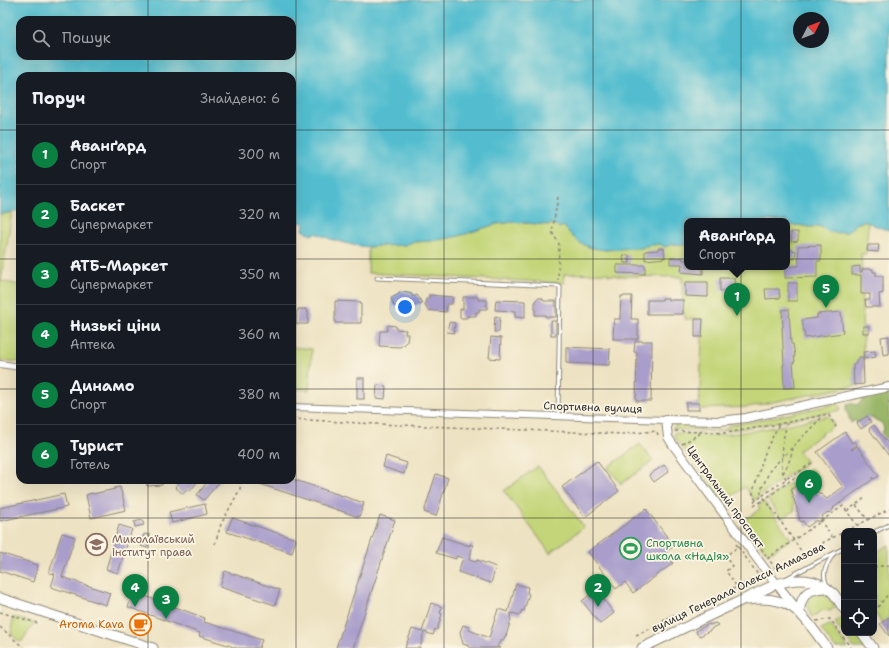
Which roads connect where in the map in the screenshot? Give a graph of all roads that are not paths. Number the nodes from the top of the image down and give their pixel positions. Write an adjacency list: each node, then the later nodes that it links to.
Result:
1 (377, 278): 6 (lane)
2 (0, 364): 3 (street)
3 (16, 366)
4 (889, 387): 7 (street, Спортивна вулиця)
5 (296, 407): 6 (street, Спортивна вулиця)
6 (558, 416): 7 (street, Спортивна вулиця)
7 (666, 420): 12 (street, Центральний проспект)
8 (889, 525): 9 (lane)
9 (877, 531)
10 (841, 550): 11 (lane, вулиця Генерала Олекси Алмазова)
11 (834, 554): 12 (lane, вулиця Генерала Олекси Алмазова); 13 (lane)
12 (776, 584): 13 (main road); 15 (main road, вулиця Генерала Олекси Алмазова); 17 (street, Центральний проспект)
13 (829, 591): 16 (main road); 17 (main road)
14 (0, 598): 19 (main road)
15 (736, 602): 17 (main road); 20 (main road, вулиця Генерала Олекси Алмазова)
16 (841, 605)
17 (799, 612): 21 (main road, Центральний проспект)
18 (864, 636): 22 (main road)
19 (153, 648)
20 (642, 648)
21 (827, 648)
22 (873, 648)

